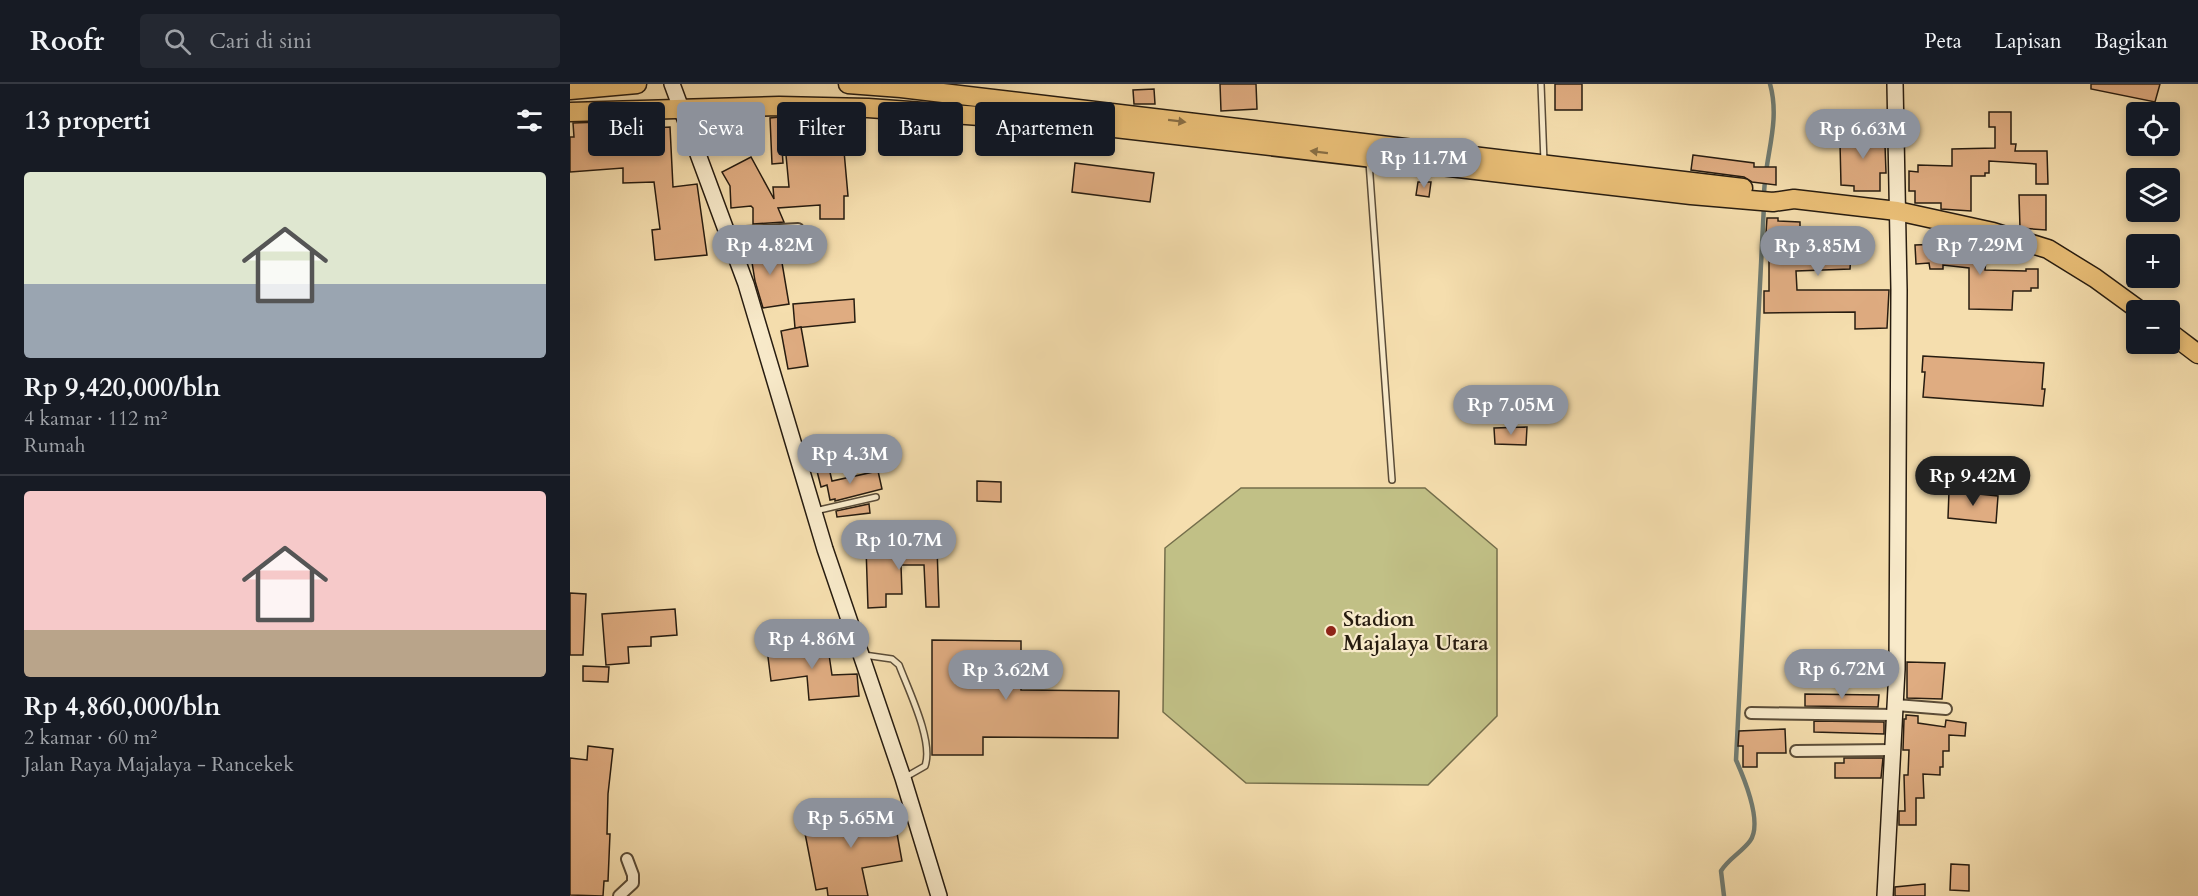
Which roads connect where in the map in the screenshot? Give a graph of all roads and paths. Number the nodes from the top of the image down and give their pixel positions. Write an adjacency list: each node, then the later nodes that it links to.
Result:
1 (637, 84): 6 (main road)
2 (672, 84): 7 (main road)
3 (848, 84): 13 (main road, one-way to 13)
4 (1541, 84): 13 (lane)
5 (1895, 84): 14 (main road)
6 (570, 90)
7 (679, 102)
8 (765, 105): 12 (main road, one-way to 8)
9 (677, 107): 10 (main road)
10 (570, 112)
11 (699, 156): 16 (main road)
12 (1368, 158): 13 (main road); 20 (lane)
13 (1545, 171): 14 (main road)
14 (1897, 210): 17 (main road); 25 (main road)
15 (798, 229): 16 (street)
16 (727, 233): 22 (main road)
17 (2126, 301)
18 (2180, 340): 19 (main road)
19 (2198, 354)
20 (1392, 480)
21 (876, 497): 22 (lane)
22 (813, 511): 23 (main road)
23 (860, 654): 29 (main road); 29 (lane)
24 (1946, 709): 25 (street)
25 (1895, 710): 26 (street); 27 (main road)
26 (1751, 713)
27 (1893, 750): 28 (street); 33 (main road)
28 (1796, 751)
29 (903, 778): 32 (main road)
30 (627, 859): 31 (street)
31 (619, 896)
32 (939, 896)
33 (1885, 896)

